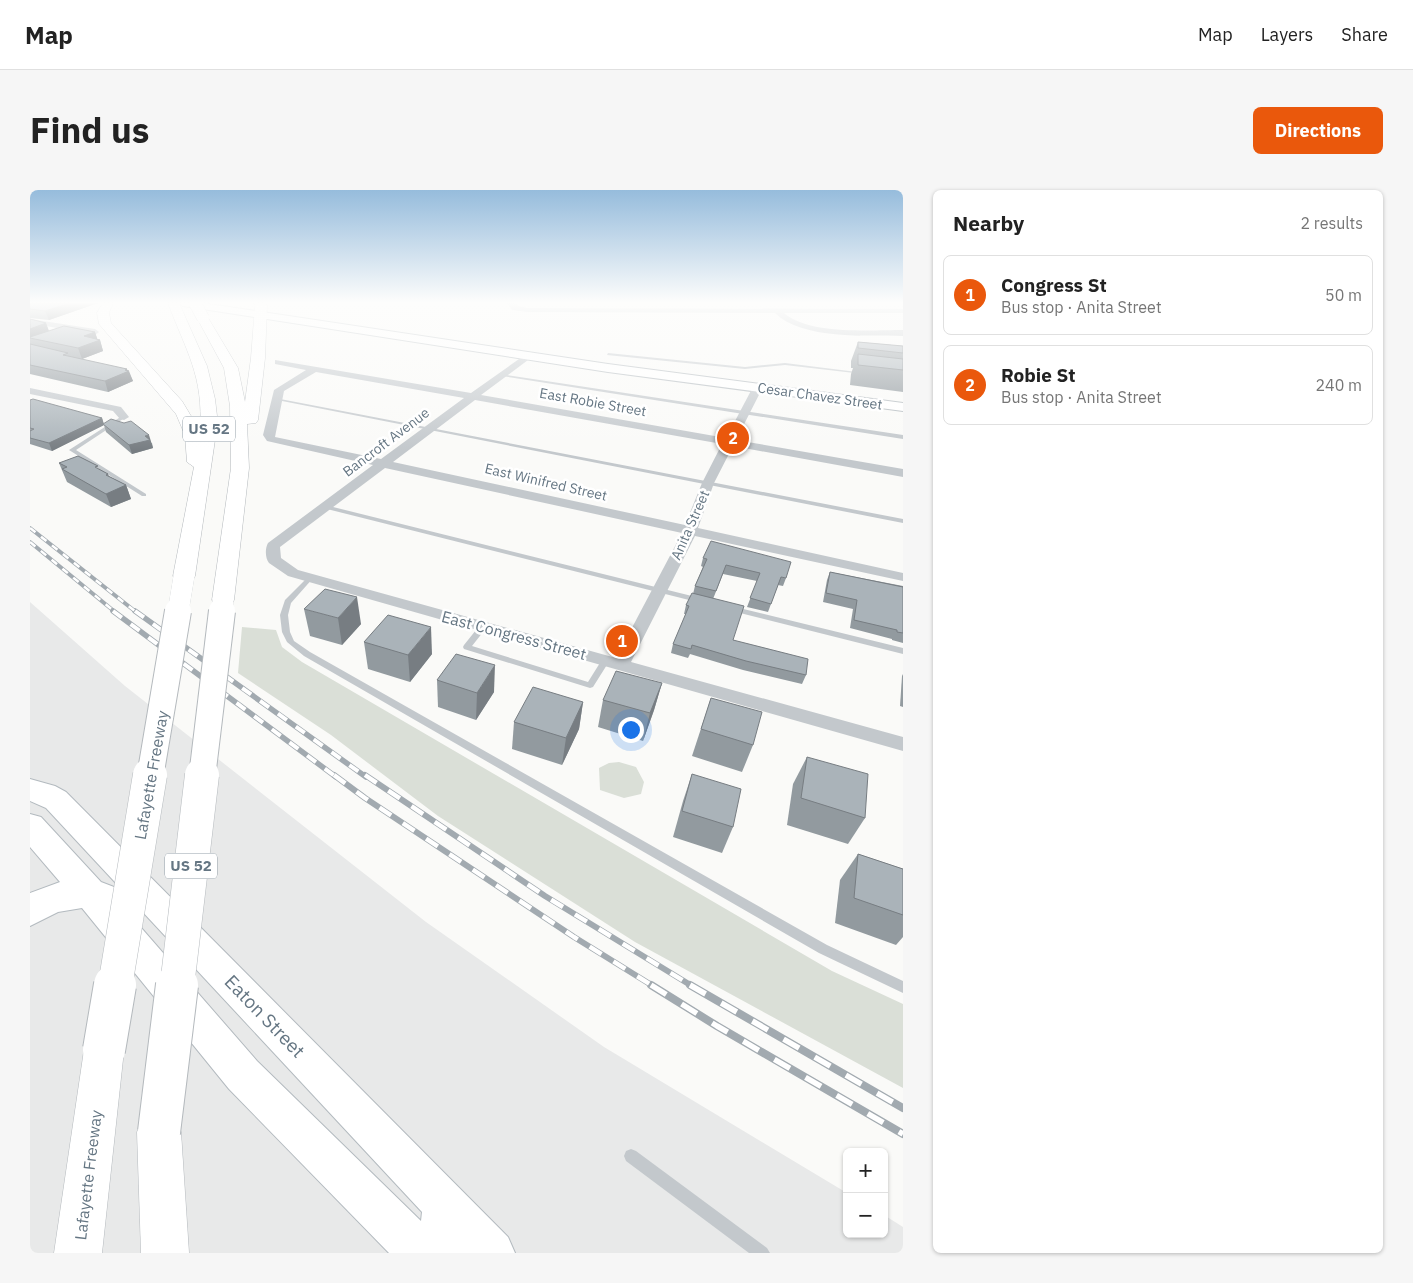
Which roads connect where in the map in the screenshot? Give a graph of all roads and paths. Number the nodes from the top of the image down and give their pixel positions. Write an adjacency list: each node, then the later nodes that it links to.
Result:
1 (131, 353): 30 (highway)
2 (196, 353): 30 (highway, Lafayette Freeway / US 52)
3 (223, 353): 23 (highway, US 52, bridge)
4 (258, 353): 23 (highway)
5 (515, 353): 7 (main road, Cesar Chavez Street)
6 (608, 354): 10 (lane)
7 (529, 355): 11 (street, Bancroft Avenue); 12 (main road, Cesar Chavez Street)
8 (278, 362): 9 (street, East Robie Street)
9 (314, 369): 14 (street, East Robie Street); 15 (street, East Winifred Street)
10 (869, 373)
11 (502, 375): 14 (street, Bancroft Avenue); 17 (lane)
12 (758, 386): 16 (main road, Cesar Chavez Street); 17 (street, Anita Street)
13 (30, 390): 18 (street)
14 (473, 396): 19 (street, Bancroft Avenue); 21 (street, East Robie Street)
15 (278, 399): 19 (lane); 22 (street, East Winifred Street)
16 (903, 406)
17 (746, 412): 20 (lane); 21 (street, Anita Street)
18 (124, 417): 26 (lane)
19 (431, 428): 22 (street, Bancroft Avenue); 25 (lane)
20 (903, 437)
21 (729, 441): 24 (street, East Robie Street); 25 (street, Anita Street)
22 (383, 463): 27 (street, Bancroft Avenue); 29 (street, East Winifred Street)
23 (240, 468): 48 (highway, US 52, bridge)
24 (903, 473)
25 (708, 483): 28 (lane); 29 (street, Anita Street)
26 (144, 495)
27 (325, 507): 31 (street, Bancroft Avenue); 34 (lane)
28 (903, 521)
29 (690, 531): 33 (street, East Winifred Street); 34 (street, Anita Street)
30 (190, 545): 47 (highway, Lafayette Freeway / US 52, bridge)
31 (274, 560): 32 (street, East Congress Street)
32 (311, 577): 37 (street, East Congress Street); 46 (lane)
33 (903, 577)
34 (658, 590): 35 (lane); 39 (street, Anita Street)
35 (713, 604)
36 (722, 606): 38 (lane)
37 (483, 627): 39 (street, East Congress Street); 39 (lane)
38 (903, 651)
39 (613, 662): 40 (street, East Congress Street)
40 (903, 744)
41 (30, 790): 45 (main road, Eaton Street)
42 (30, 826): 43 (main road)
43 (90, 893): 44 (main road); 45 (main road); 55 (main road)
44 (30, 911)
45 (196, 944): 50 (main road, Eaton Street)
46 (903, 987)
47 (93, 1128): 51 (highway); 52 (highway, Lafayette Freeway / US 52)
48 (158, 1132): 53 (highway, US 52); 54 (highway)
49 (631, 1156): 58 (lane)
50 (446, 1205): 56 (main road); 57 (main road, Eaton Street)
51 (64, 1253)
52 (78, 1253)
53 (154, 1253)
54 (165, 1253)
55 (421, 1253)
56 (437, 1253)
57 (492, 1253)
58 (762, 1253)

